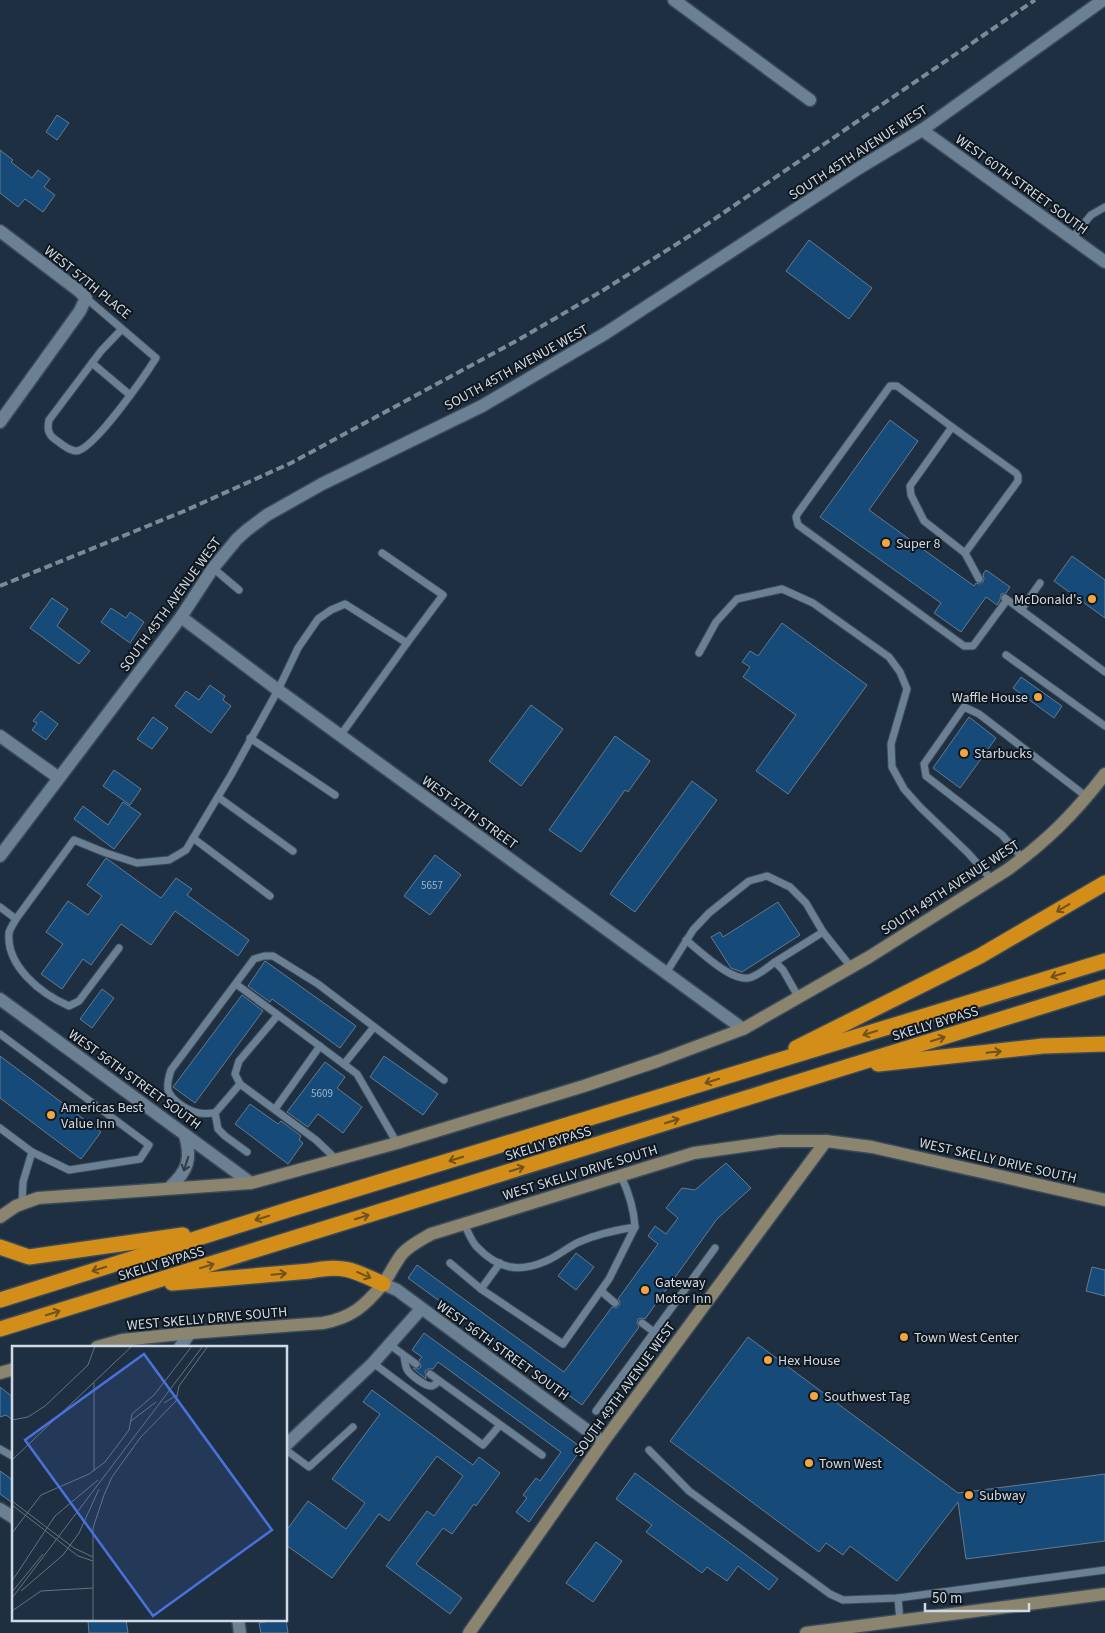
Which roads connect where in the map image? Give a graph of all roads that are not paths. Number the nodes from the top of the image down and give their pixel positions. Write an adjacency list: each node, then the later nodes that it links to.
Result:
1 (674, 0): 3 (street)
2 (1103, 0): 4 (street, SOUTH 45TH AVENUE WEST)
3 (810, 100)
4 (922, 130): 7 (street, WEST 60TH STREET SOUTH); 17 (street, SOUTH 45TH AVENUE WEST)
5 (1105, 207): 7 (lane)
6 (0, 231): 9 (street, WEST 57TH PLACE)
7 (1072, 238): 8 (street, WEST 60TH STREET SOUTH)
8 (1105, 262)
9 (86, 298): 10 (lane, WEST 57TH PLACE); 13 (street)
10 (122, 329): 11 (lane); 12 (lane, WEST 57TH PLACE)
11 (92, 363): 12 (lane); 12 (lane)
12 (130, 395)
13 (0, 422)
14 (952, 427): 16 (lane); 16 (lane); 21 (lane)
15 (382, 553): 23 (lane)
16 (965, 553): 18 (lane)
17 (213, 568): 20 (lane); 22 (street, SOUTH 45TH AVENUE WEST)
18 (979, 579)
19 (1040, 583): 21 (lane)
20 (239, 590)
21 (1021, 610): 26 (lane)
22 (181, 617): 27 (street, WEST 57TH STREET); 33 (street, SOUTH 45TH AVENUE WEST)
23 (407, 643): 27 (lane); 30 (lane)
24 (699, 653): 41 (lane)
25 (1006, 655): 28 (lane)
26 (1105, 672)
27 (278, 690): 30 (street, WEST 57TH STREET); 31 (lane)
28 (1105, 726)
29 (0, 736): 33 (street)
30 (340, 736): 52 (street, WEST 57TH STREET)
31 (250, 738): 34 (lane); 35 (lane)
32 (1105, 774): 36 (street, SOUTH 49TH AVENUE WEST)
33 (59, 778): 39 (street, SOUTH 45TH AVENUE WEST)
34 (335, 795)
35 (218, 796): 37 (lane); 38 (lane)
36 (1087, 797): 40 (street, SOUTH 49TH AVENUE WEST); 40 (lane)
37 (193, 838): 43 (lane); 45 (lane)
38 (293, 851)
39 (0, 856)
40 (1023, 859): 41 (street, SOUTH 49TH AVENUE WEST)
41 (992, 880): 51 (street, SOUTH 49TH AVENUE WEST)
42 (1105, 882): 64 (highway, one-way to 64)
43 (270, 896)
44 (0, 907): 45 (lane)
45 (16, 919): 48 (lane)
46 (823, 932): 47 (lane); 50 (lane); 51 (lane)
47 (686, 940): 50 (lane); 52 (lane)
48 (119, 948)
49 (1105, 961): 64 (highway, SKELLY BYPASS, one-way to 64)
50 (775, 962): 55 (lane)
51 (852, 967): 55 (street)
52 (666, 973): 59 (street, WEST 57TH STREET)
53 (236, 984): 57 (lane); 58 (lane); 69 (lane)
54 (1105, 987): 65 (highway, SKELLY BYPASS, one-way to 54)
55 (799, 998): 59 (street)
56 (0, 999): 71 (street, WEST 56TH STREET SOUTH)
57 (278, 1015): 62 (lane); 67 (lane)
58 (374, 1027): 63 (lane); 66 (lane)
59 (743, 1029): 73 (street)
60 (0, 1034): 74 (lane)
61 (1105, 1044): 65 (highway, one-way to 61)
62 (320, 1046): 63 (lane); 68 (lane)
63 (344, 1064): 73 (lane)
64 (759, 1067): 85 (highway, SKELLY BYPASS, one-way to 85)
65 (842, 1068): 91 (highway, SKELLY BYPASS, one-way to 65)
66 (444, 1080)
67 (240, 1084): 68 (lane); 69 (lane)
68 (275, 1109): 76 (lane)
69 (215, 1113): 75 (lane)
70 (0, 1128): 74 (lane)
71 (186, 1135): 78 (street, WEST 56TH STREET SOUTH); 79 (street, one-way to 79)
72 (826, 1141): 77 (street, WEST SKELLY DRIVE SOUTH); 80 (street, WEST SKELLY DRIVE SOUTH); 116 (street, SOUTH 49TH AVENUE WEST)
73 (397, 1143): 76 (street)
74 (32, 1152): 81 (lane)
75 (247, 1152)
76 (338, 1160): 78 (street)
77 (621, 1176): 83 (street, WEST SKELLY DRIVE SOUTH); 84 (lane)
78 (251, 1183): 79 (street)
79 (169, 1188): 81 (street)
80 (1105, 1200)
81 (22, 1204): 82 (street)
82 (0, 1217)
83 (464, 1224): 89 (lane); 90 (street, WEST SKELLY DRIVE SOUTH)
84 (635, 1227): 89 (lane); 93 (lane)
85 (229, 1229): 86 (highway); 94 (highway, SKELLY BYPASS, one-way to 94)
86 (0, 1247)
87 (715, 1248): 99 (lane)
88 (450, 1263): 92 (lane)
89 (500, 1263): 92 (lane)
90 (383, 1284): 91 (highway, one-way to 90); 96 (street, WEST 56TH STREET SOUTH); 100 (street, WEST SKELLY DRIVE SOUTH)
91 (143, 1285): 98 (highway, SKELLY BYPASS, one-way to 91)
92 (481, 1290): 93 (lane)
93 (601, 1291): 95 (lane)
94 (0, 1300)
95 (615, 1303)
96 (421, 1309): 102 (street); 116 (street, WEST 56TH STREET SOUTH)
97 (642, 1323): 99 (lane)
98 (0, 1329)
99 (654, 1332): 112 (lane)
100 (190, 1333): 101 (street, WEST SKELLY DRIVE SOUTH); 104 (street)
101 (127, 1343): 103 (street, WEST SKELLY DRIVE SOUTH)
102 (390, 1345): 105 (lane); 106 (street)
103 (104, 1346)
104 (181, 1346)
105 (404, 1356): 107 (lane); 109 (lane)
106 (373, 1363): 111 (lane); 115 (street)
107 (416, 1364)
108 (430, 1374): 110 (lane)
109 (418, 1380): 110 (lane); 111 (lane)
110 (439, 1381): 113 (lane)
111 (410, 1391): 113 (lane)
112 (596, 1412)
113 (500, 1425): 120 (lane)
114 (352, 1427): 119 (lane)
115 (288, 1442)
116 (603, 1442): 130 (street, SOUTH 49TH AVENUE WEST)
117 (0, 1449): 121 (lane)
118 (649, 1450): 126 (lane)
119 (288, 1451)
120 (542, 1455)
121 (12, 1456)
122 (0, 1509): 123 (street)
123 (12, 1517)
124 (1105, 1570): 126 (lane)
125 (1105, 1594): 128 (street)
126 (898, 1598): 128 (lane)
127 (238, 1620): 129 (street)
128 (900, 1621): 131 (street)
129 (240, 1633)
130 (468, 1633)
131 (806, 1633)

